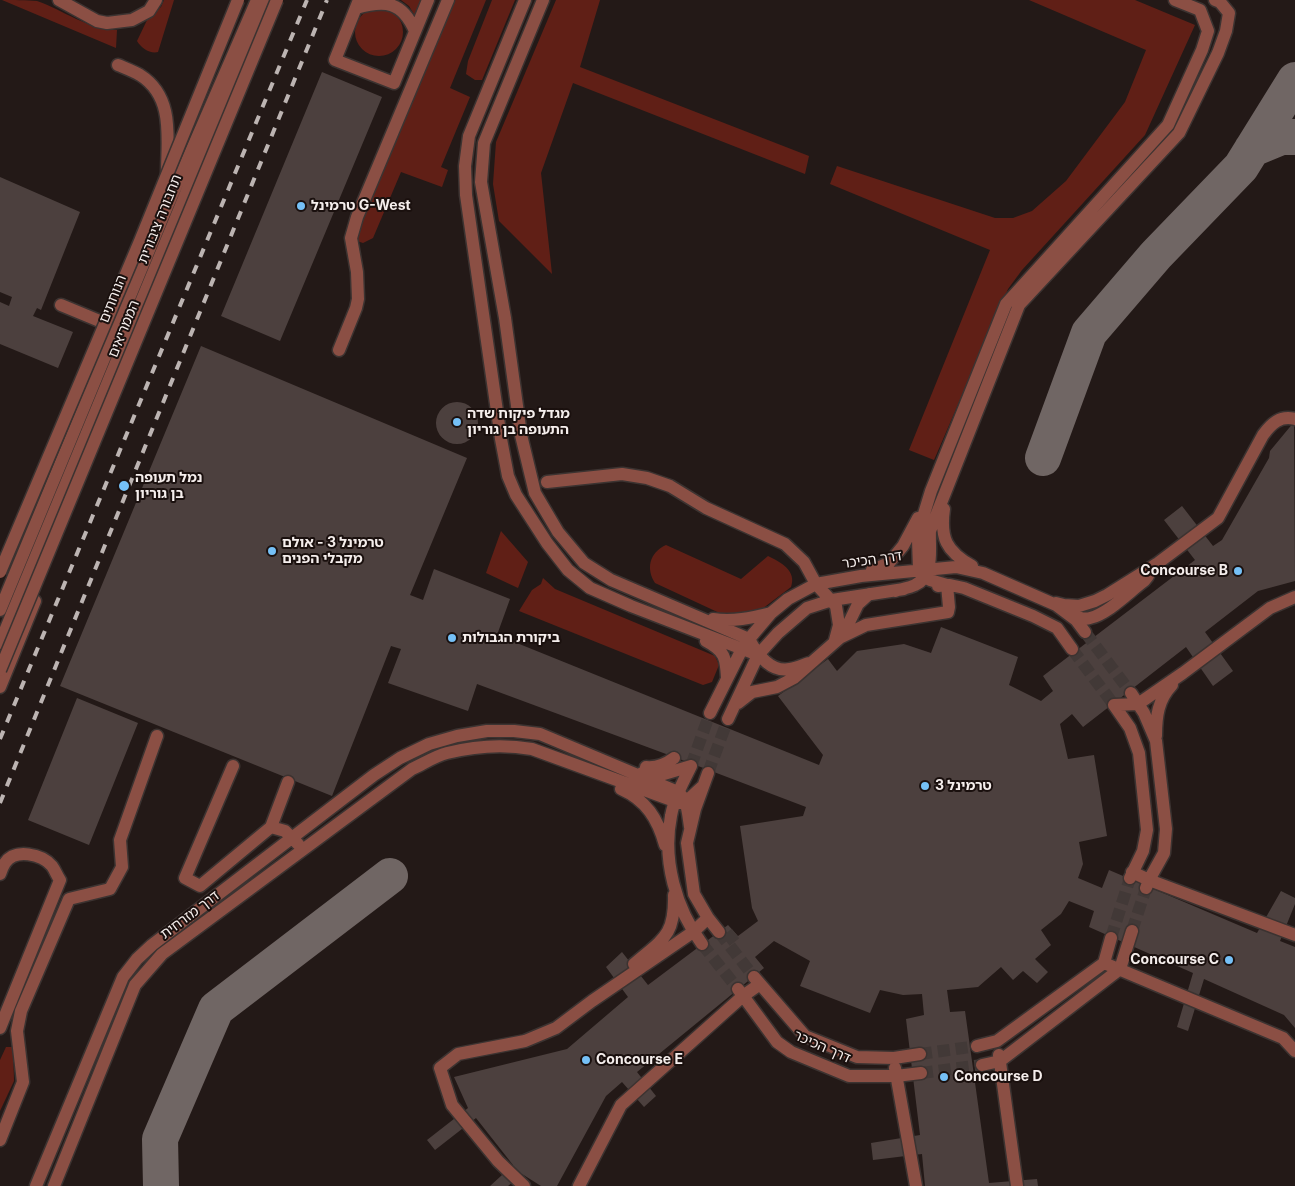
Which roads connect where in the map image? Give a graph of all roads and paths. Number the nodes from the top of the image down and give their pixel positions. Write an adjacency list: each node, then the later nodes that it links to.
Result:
1 (59, 0): 2 (street)
2 (156, 0)
3 (238, 0): 27 (street, הממריאים, bridge)
4 (256, 0): 17 (street, הנוחתים)
5 (266, 0): 45 (street, תחבורה ציבורית)
6 (272, 0): 53 (street)
7 (277, 0): 50 (street, הממריאים, bridge)
8 (428, 0): 15 (street)
9 (448, 0): 20 (street)
10 (525, 0): 37 (street)
11 (543, 0): 40 (street)
12 (1175, 0): 24 (street)
13 (1215, 0): 23 (street)
14 (358, 4): 15 (street); 15 (street)
15 (415, 31)
16 (118, 65): 17 (street)
17 (166, 209): 19 (street, הנוחתים)
18 (61, 305): 19 (street)
19 (117, 328): 39 (street, הנוחתים)
20 (339, 350)
21 (1295, 419): 25 (street)
22 (547, 482): 30 (street)
23 (947, 485): 26 (street); 28 (street)
24 (926, 503): 26 (street); 29 (street)
25 (1158, 562): 35 (street); 42 (street)
26 (924, 571): 28 (street, דרך הכיכר); 29 (street, דרך הכיכר); 31 (street); 32 (street)
27 (0, 572)
28 (983, 572): 35 (street, דרך הכיכר)
29 (861, 576): 30 (street, דרך הכיכר)
30 (816, 584): 36 (street); 38 (street); 41 (street, דרך הכיכר)
31 (946, 585): 32 (street); 44 (street); 47 (street)
32 (895, 591): 33 (street)
33 (869, 594): 36 (street); 44 (street)
34 (1295, 597): 51 (street)
35 (1039, 598): 42 (street, דרך הכיכר)
36 (832, 600): 38 (street); 44 (street)
37 (631, 606): 46 (street); 52 (street)
38 (807, 608): 48 (street)
39 (0, 610)
40 (686, 612): 41 (street); 46 (street)
41 (772, 613): 46 (street, דרך הכיכר)
42 (1066, 613): 43 (street, דרך הכיכר)
43 (1085, 632)
44 (835, 640): 49 (street)
45 (0, 644)
46 (745, 644): 48 (street); 52 (street, דרך הכיכר)
47 (1072, 649)
48 (758, 655): 49 (street); 55 (street)
49 (809, 663): 55 (street)
50 (0, 670)
51 (1183, 673): 54 (street); 59 (street)
52 (727, 678): 56 (street, דרך הכיכר)
53 (0, 687)
54 (1135, 698): 59 (street); 75 (street)
55 (735, 707): 57 (street)
56 (710, 713)
57 (728, 719)
58 (157, 736): 97 (street)
59 (1156, 741): 75 (street)
60 (532, 749): 67 (street); 71 (street, דרך מזרחית); 72 (street)
61 (674, 758): 62 (street)
62 (606, 761): 67 (street); 67 (street); 70 (street)
63 (233, 766): 68 (street)
64 (708, 773): 66 (street)
65 (288, 782): 68 (street)
66 (702, 787): 67 (street); 69 (street)
67 (679, 799): 69 (street); 72 (street)
68 (271, 827): 70 (street)
69 (690, 827): 76 (street)
70 (292, 838): 71 (street); 99 (street)
71 (303, 850): 100 (street, דרך מזרחית)
72 (668, 856): 74 (street)
73 (0, 874): 87 (street)
74 (674, 880): 77 (street); 86 (street)
75 (1148, 884): 80 (street)
76 (708, 918): 77 (street); 78 (street)
77 (693, 932): 82 (street); 86 (street)
78 (719, 932)
79 (1132, 932): 84 (street)
80 (1295, 935)
81 (1112, 938): 83 (street)
82 (702, 944)
83 (1104, 963): 84 (street); 88 (street)
84 (1120, 969): 90 (street); 93 (street)
85 (740, 993): 92 (street, דרך הכיכר); 96 (street, דרך הכיכר); 102 (street)
86 (592, 1001): 101 (street)
87 (0, 1028)
88 (997, 1041): 89 (street); 93 (street)
89 (977, 1046)
90 (1295, 1051)
91 (920, 1054): 92 (street, דרך הכיכר)
92 (894, 1058): 96 (street)
93 (1000, 1061): 94 (street); 104 (street)
94 (982, 1065)
95 (921, 1072): 96 (street, דרך הכיכר)
96 (896, 1076): 103 (street)
97 (2, 1127): 98 (street)
98 (0, 1140)
99 (36, 1186)
100 (54, 1186)
101 (524, 1186)
102 (579, 1186)
103 (916, 1186)
104 (1017, 1186)

